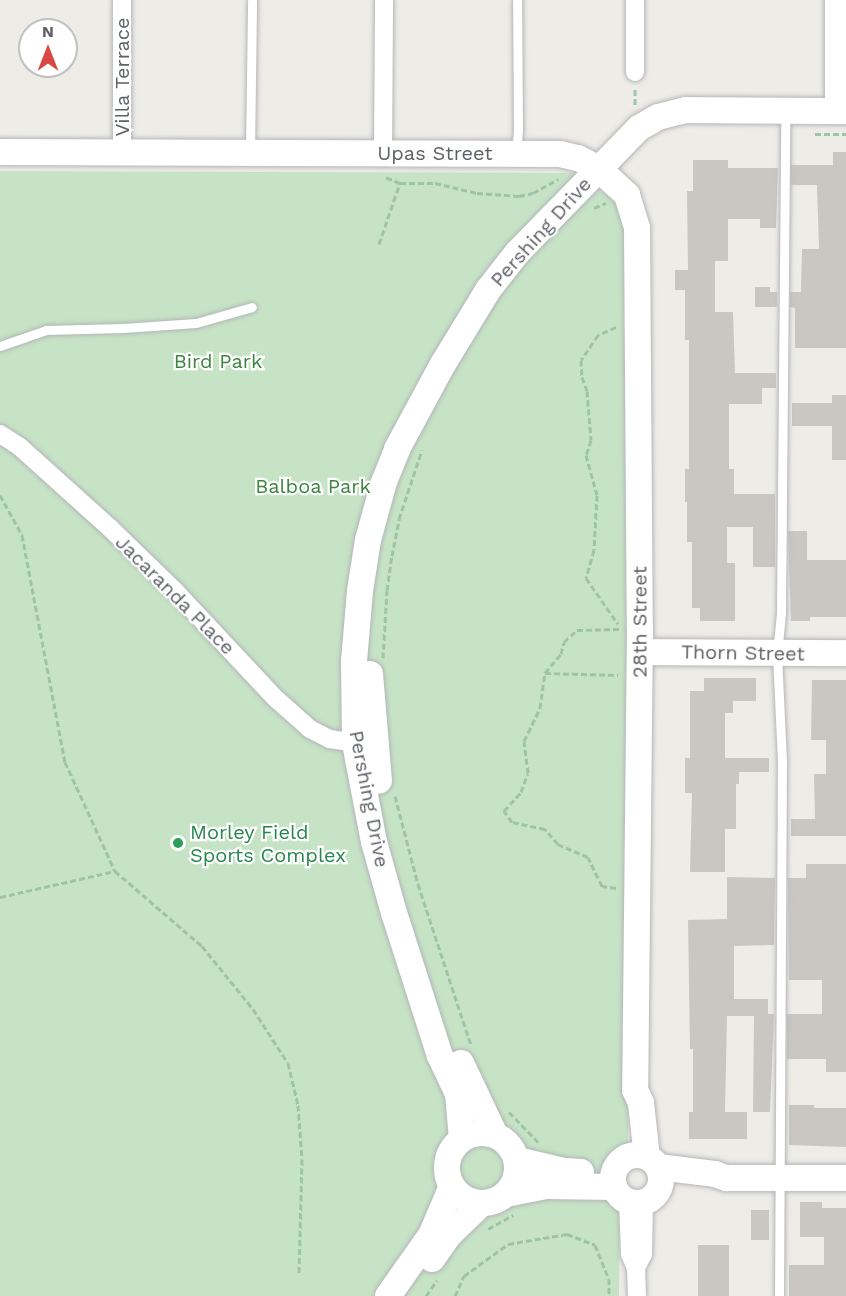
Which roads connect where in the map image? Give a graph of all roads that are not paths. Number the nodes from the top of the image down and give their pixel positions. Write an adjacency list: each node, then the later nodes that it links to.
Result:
1 (122, 0): 13 (street, Villa Terrace)
2 (252, 0): 10 (lane)
3 (384, 0): 14 (street)
4 (517, 0): 12 (lane)
5 (635, 0): 7 (street)
6 (838, 0): 8 (main road)
7 (635, 72)
8 (843, 119): 9 (main road)
9 (785, 122): 15 (main road); 21 (lane)
10 (250, 151): 13 (main road, Upas Street); 14 (main road, Upas Street)
11 (0, 152): 13 (main road, Upas Street)
12 (516, 153): 14 (main road, Upas Street); 15 (main road, Upas Street)
13 (122, 154)
14 (381, 164)
15 (598, 168): 18 (main road, Pershing Drive); 22 (main road, 28th Street)
16 (252, 307): 17 (lane)
17 (0, 346)
18 (414, 421): 23 (main road, Pershing Drive); 24 (main road, Pershing Drive)
19 (0, 434): 23 (street, Jacaranda Place)
20 (846, 653): 21 (main road, Thorn Street)
21 (777, 654): 22 (main road, Thorn Street); 28 (lane)
22 (640, 664): 30 (main road, 28th Street)
23 (355, 743): 24 (main road); 26 (main road, Pershing Drive)
24 (418, 934): 25 (main road, Pershing Drive)
25 (495, 1135): 26 (main road); 27 (main road)
26 (462, 1139): 31 (main road)
27 (517, 1160): 30 (main road); 33 (main road)
28 (777, 1178): 29 (main road); 30 (main road); 37 (lane)
29 (846, 1178)
30 (636, 1179): 33 (main road); 36 (street, 28th Street)
31 (452, 1186): 32 (main road); 34 (main road)
32 (482, 1203): 33 (main road); 35 (main road)
33 (510, 1204)
34 (388, 1296)
35 (407, 1296)
36 (637, 1296)
37 (779, 1296)

